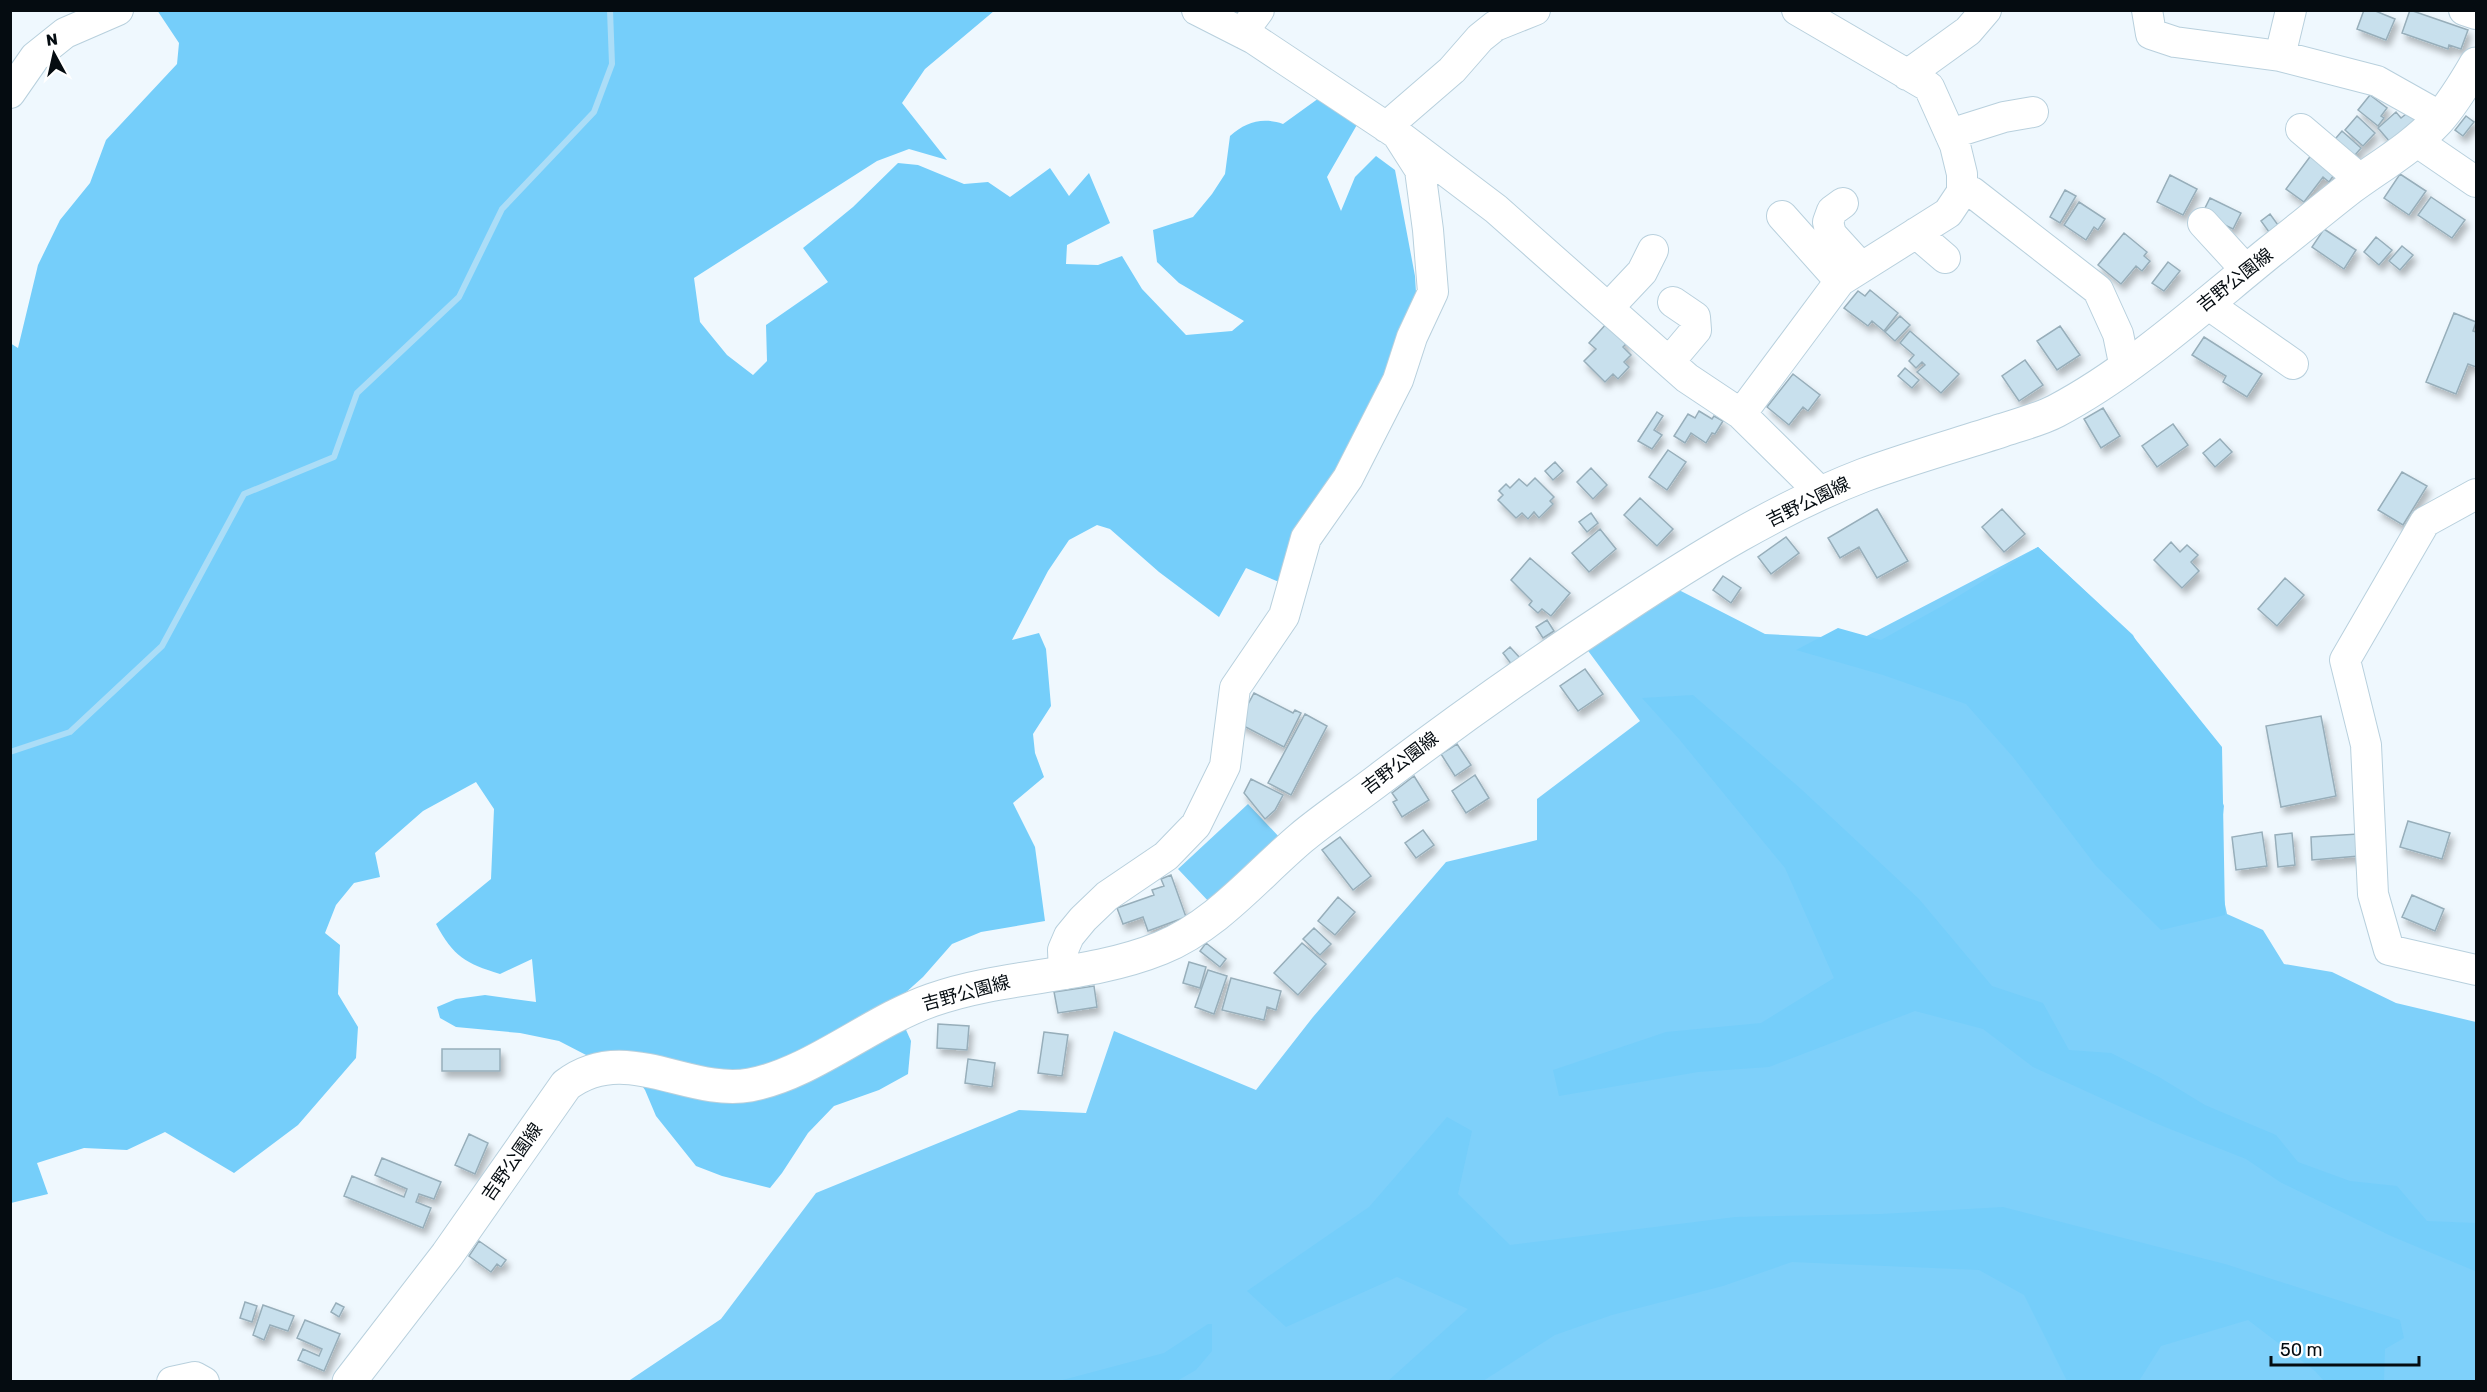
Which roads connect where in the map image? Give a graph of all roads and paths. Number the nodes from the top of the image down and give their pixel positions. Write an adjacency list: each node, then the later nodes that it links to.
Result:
1 (1197, 10): 10 (street)
2 (1535, 10): 18 (street)
3 (1797, 10): 13 (street)
4 (1986, 10): 13 (street)
5 (2147, 10): 11 (street)
6 (2291, 10): 11 (street)
7 (2464, 10): 9 (street)
8 (99, 14): 14 (street)
9 (2476, 15)
10 (1250, 22): 18 (street)
11 (2280, 56): 16 (street)
12 (2476, 64): 16 (main road, 吉野公園線)
13 (1907, 75): 19 (street)
14 (10, 93)
15 (2033, 112): 19 (street)
16 (2441, 117): 20 (main road, 吉野公園線)
17 (2301, 129): 21 (street)
18 (1391, 131): 34 (street); 42 (street)
19 (1950, 134): 23 (street)
20 (2416, 141): 21 (main road, 吉野公園線); 22 (street)
21 (2361, 180): 30 (main road, 吉野公園線)
22 (2476, 182)
23 (1962, 189): 27 (street); 37 (street)
24 (1843, 203): 31 (street)
25 (1782, 216): 31 (street)
26 (2203, 223): 30 (street)
27 (1917, 232): 29 (street); 31 (street)
28 (1653, 250): 34 (street)
29 (1945, 258)
30 (2247, 271): 33 (main road, 吉野公園線)
31 (1850, 274): 38 (street)
32 (1673, 302): 35 (street)
33 (2206, 303): 36 (street); 37 (main road, 吉野公園線)
34 (1609, 307): 35 (street)
35 (1669, 362): 38 (street)
36 (2293, 364)
37 (2125, 368): 39 (main road, 吉野公園線)
38 (1740, 414): 39 (street)
39 (1821, 493): 42 (main road, 吉野公園線)
40 (2476, 494): 41 (street)
41 (2476, 970)
42 (1064, 974): 45 (main road, 吉野公園線)
43 (172, 1382): 44 (street)
44 (204, 1382)
45 (349, 1382)

